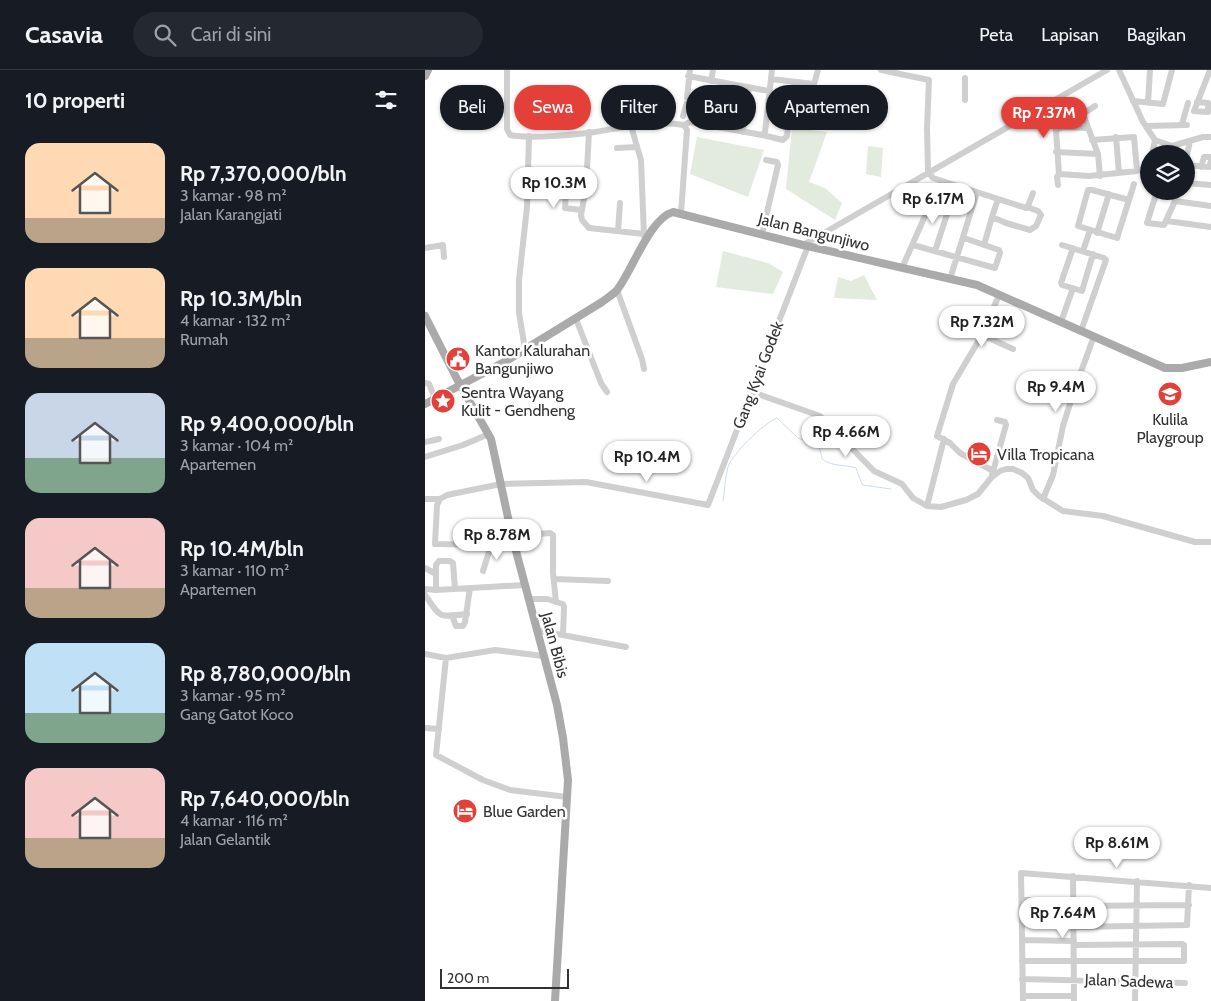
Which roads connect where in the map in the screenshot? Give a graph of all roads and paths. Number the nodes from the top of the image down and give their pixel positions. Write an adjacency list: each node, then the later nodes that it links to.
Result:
1 (428, 70): 13 (main road)
2 (507, 70): 45 (street)
3 (713, 70): 16 (street)
4 (772, 70): 15 (street)
5 (818, 70): 18 (street)
6 (881, 70): 64 (street)
7 (1107, 70): 22 (street)
8 (1119, 70): 24 (street)
9 (1150, 70): 27 (street)
10 (1172, 70): 27 (street)
11 (1210, 70): 25 (street)
12 (689, 73): 16 (street)
13 (425, 76)
14 (965, 78): 23 (street)
15 (771, 79): 17 (street); 20 (street)
16 (711, 81): 19 (street)
17 (794, 82): 18 (street); 21 (street)
18 (814, 84)
19 (733, 85)
20 (770, 85)
21 (793, 85)
22 (1060, 97): 32 (street); 64 (street)
23 (965, 100)
24 (1133, 101): 27 (street); 36 (street)
25 (1197, 102)
26 (1188, 103): 36 (street)
27 (1148, 104)
28 (686, 106): 31 (street)
29 (1095, 106): 30 (street)
30 (1083, 114): 32 (street); 38 (street)
31 (683, 116)
32 (1073, 120): 37 (street)
33 (766, 122): 44 (street)
34 (676, 125): 35 (street)
35 (684, 126): 43 (street); 86 (street)
36 (1146, 126): 49 (street)
37 (1063, 127): 38 (street); 57 (street)
38 (1088, 128): 48 (street)
39 (603, 130): 42 (street)
40 (632, 130): 55 (street)
41 (787, 130): 44 (street)
42 (589, 132): 45 (street); 84 (street)
43 (743, 132): 44 (street)
44 (762, 135)
45 (529, 136): 121 (street)
46 (1211, 137): 50 (street)
47 (1116, 138): 48 (street); 65 (street); 65 (street)
48 (1092, 140): 58 (street)
49 (1155, 140): 51 (street); 52 (street)
50 (1190, 141): 53 (street); 54 (street)
51 (1154, 145)
52 (1169, 145)
53 (1176, 145)
54 (1189, 145)
55 (637, 147): 56 (street); 94 (street)
56 (617, 148)
57 (1056, 152): 58 (street); 66 (street)
58 (1098, 154): 67 (street)
59 (1211, 157): 63 (street)
60 (766, 160): 93 (street)
61 (1211, 161): 63 (street)
62 (1195, 166): 63 (street)
63 (1201, 167)
64 (928, 172): 73 (street); 96 (street)
65 (1119, 173): 67 (street)
66 (1059, 174): 67 (street); 69 (street)
67 (1100, 176)
68 (567, 178): 84 (street)
69 (1058, 184)
70 (1133, 184): 77 (street)
71 (1195, 184): 72 (street)
72 (1211, 185)
73 (977, 192): 76 (street); 85 (street)
74 (1033, 193): 83 (street)
75 (1109, 194): 77 (street); 90 (street); 92 (street)
76 (998, 199): 83 (street); 87 (street)
77 (1129, 200): 92 (street)
78 (1154, 200): 88 (street)
79 (1175, 201): 82 (street); 88 (street)
80 (620, 202): 91 (street)
81 (950, 205): 85 (street); 97 (street); 103 (street)
82 (1211, 206)
83 (1027, 208): 87 (street)
84 (581, 210): 91 (street)
85 (971, 211): 95 (street)
86 (681, 213): 93 (main road, Jalan Bangunjiwo); 94 (main road)
87 (991, 217): 98 (street)
88 (1167, 220): 89 (street)
89 (1211, 227)
90 (1090, 230): 92 (street); 102 (street)
91 (618, 231): 94 (street)
92 (1097, 233)
93 (762, 234): 96 (main road, Jalan Bangunjiwo)
94 (644, 238): 110 (main road)
95 (963, 238): 98 (street); 106 (street)
96 (805, 245): 107 (main road, Jalan Bangunjiwo); 128 (street, Gang Kyai Godek)
97 (913, 245): 103 (street); 107 (street)
98 (984, 245): 106 (street)
99 (1061, 245): 101 (street)
100 (425, 248): 105 (street)
101 (1073, 248): 102 (street); 109 (street)
102 (1083, 251): 104 (street)
103 (935, 252): 106 (street)
104 (1093, 254): 111 (street); 113 (street)
105 (444, 257)
106 (957, 258): 108 (street)
107 (902, 268): 108 (main road, Jalan Bangunjiwo)
108 (950, 279): 112 (main road, Jalan Bangunjiwo)
109 (1073, 288): 111 (street); 116 (street)
110 (617, 290): 115 (main road); 124 (street)
111 (1082, 291): 113 (street)
112 (999, 295): 116 (main road, Jalan Bangunjiwo); 119 (street)
113 (1094, 296): 118 (street)
114 (425, 316): 117 (main road, Jalan Bibis)
115 (577, 318): 121 (main road); 127 (street)
116 (1061, 322): 118 (main road, Jalan Bangunjiwo)
117 (429, 330): 126 (main road, Jalan Bibis)
118 (1081, 331): 120 (main road, Jalan Bangunjiwo)
119 (981, 335): 122 (street); 134 (street)
120 (1094, 336): 123 (main road, Jalan Bangunjiwo); 142 (street)
121 (525, 349): 126 (main road)
122 (1013, 349)
123 (1211, 362)
124 (644, 369)
125 (425, 383): 129 (street)
126 (460, 385): 129 (main road); 132 (main road, Jalan Bibis)
127 (607, 392)
128 (752, 392): 139 (street, Gang Kyai Godek); 143 (street)
129 (435, 398): 130 (main road)
130 (425, 404)
131 (997, 420): 137 (street)
132 (489, 434): 136 (street); 139 (main road, Jalan Bibis)
133 (439, 438): 135 (street)
134 (944, 439): 137 (street); 143 (street)
135 (425, 442)
136 (425, 457)
137 (993, 471): 138 (street)
138 (991, 478): 142 (street); 143 (street)
139 (501, 484): 141 (street); 144 (main road, Jalan Bibis)
140 (425, 499): 141 (street)
141 (440, 499): 146 (street)
142 (1043, 499): 145 (street)
143 (927, 506)
144 (513, 540): 146 (street); 150 (street); 152 (main road, Jalan Bibis)
145 (1211, 542)
146 (491, 545): 148 (street)
147 (425, 568): 149 (street)
148 (483, 571)
149 (436, 574): 155 (street); 156 (street)
150 (554, 579): 151 (street); 159 (street)
151 (608, 581)
152 (525, 585): 153 (street); 158 (main road, Jalan Bibis)
153 (470, 588): 155 (street); 160 (street)
154 (425, 589): 156 (street)
155 (455, 589): 156 (street)
156 (437, 590)
157 (425, 595): 161 (street)
158 (529, 599): 159 (street); 162 (main road, Jalan Bibis)
159 (559, 603): 163 (street)
160 (467, 614): 161 (street); 161 (street)
161 (452, 616)
162 (536, 630): 163 (street); 166 (main road, Jalan Bibis)
163 (563, 635): 164 (street)
164 (627, 647)
165 (425, 654): 167 (street)
166 (543, 656): 167 (street); 170 (main road, Jalan Bibis)
167 (446, 658): 169 (street)
168 (425, 728): 169 (street)
169 (439, 729): 170 (street)
170 (567, 797): 194 (main road, Jalan Bibis)
171 (1073, 876): 172 (street); 175 (street); 176 (street)
172 (1137, 881): 173 (street); 177 (street)
173 (1189, 885): 174 (street); 178 (street)
174 (1211, 888)
175 (1022, 900): 176 (street); 179 (street)
176 (1073, 903): 177 (street); 180 (street)
177 (1137, 905): 178 (street); 181 (street)
178 (1189, 905): 181 (street)
179 (1023, 920): 180 (street); 182 (street)
180 (1074, 923): 181 (street); 183 (street)
181 (1137, 925): 184 (street)
182 (1023, 940): 183 (street); 185 (street)
183 (1074, 943): 184 (street); 186 (street)
184 (1136, 943): 187 (street); 187 (street)
185 (1022, 961): 186 (street); 188 (street)
186 (1074, 961): 187 (street); 189 (street)
187 (1136, 962): 190 (street)
188 (1022, 979): 189 (street, Jalan Sadewa); 192 (street)
189 (1074, 979): 190 (street, Jalan Sadewa); 193 (street)
190 (1136, 981): 191 (street, Jalan Sadewa); 195 (street)
191 (1185, 983)
192 (1023, 998): 193 (street)
193 (1074, 998)
194 (555, 1001)
195 (1135, 1001)

